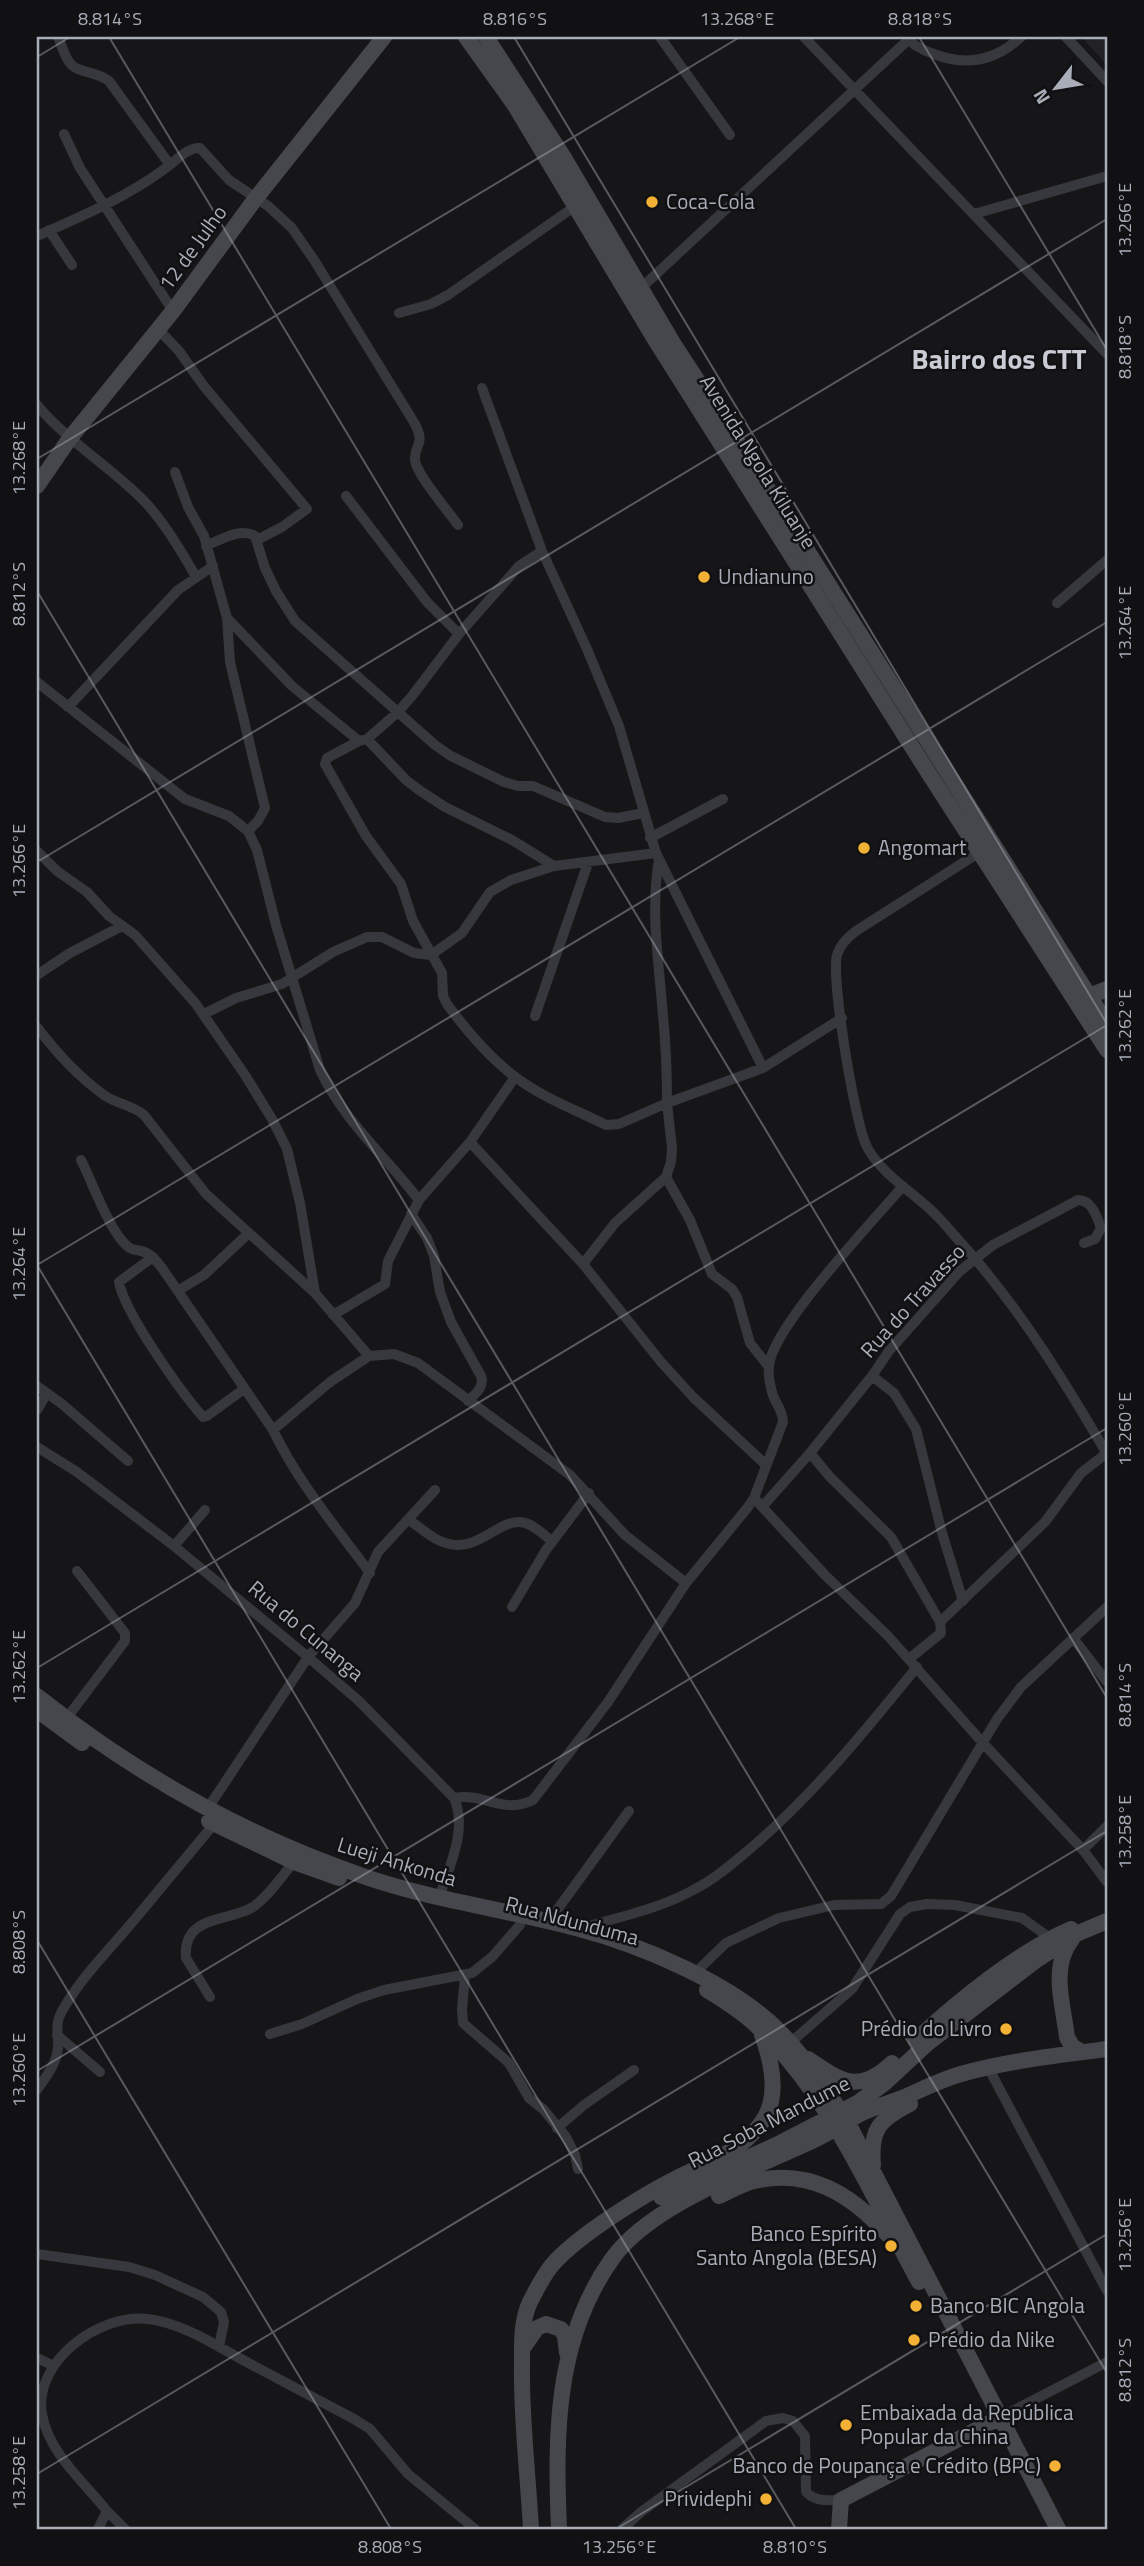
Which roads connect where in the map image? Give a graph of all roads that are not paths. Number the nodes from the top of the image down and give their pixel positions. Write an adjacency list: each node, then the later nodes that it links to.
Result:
1 (58, 37): 14 (street)
2 (384, 37): 16 (main road, 12 de Julho)
3 (466, 37): 18 (main road, Avenida Ngola Kiluanje)
4 (486, 37): 23 (main road, Avenida Ngola Kiluanje)
5 (660, 37): 13 (street)
6 (804, 37): 11 (street)
7 (1021, 37): 9 (street)
8 (1066, 37): 10 (street)
9 (907, 39): 11 (street)
10 (1107, 81)
11 (854, 90): 19 (street); 23 (street)
12 (64, 134): 17 (street)
13 (730, 135)
14 (170, 166): 16 (street); 17 (street)
15 (1107, 176): 19 (street)
16 (256, 198): 24 (main road, 12 de Julho); 34 (street)
17 (105, 205): 20 (street); 24 (street)
18 (575, 206): 25 (street); 53 (main road, Avenida Ngola Kiluanje)
19 (974, 214): 27 (street)
20 (49, 230): 21 (street); 22 (street)
21 (37, 236)
22 (72, 265)
23 (640, 289): 62 (main road, Avenida Ngola Kiluanje)
24 (173, 311): 26 (main road, 12 de Julho)
25 (399, 313)
26 (158, 329): 30 (main road, 12 de Julho); 35 (street)
27 (1107, 354)
28 (482, 388): 37 (street)
29 (37, 405): 30 (street)
30 (70, 438): 32 (main road, 12 de Julho); 40 (street)
31 (175, 472): 36 (street)
32 (37, 486)
33 (346, 496): 43 (street)
34 (458, 525)
35 (257, 540): 36 (street); 46 (street)
36 (206, 546): 39 (street)
37 (542, 551): 43 (street); 49 (street)
38 (1107, 560): 41 (street)
39 (213, 566): 40 (street); 42 (street)
40 (195, 578): 45 (street)
41 (1057, 603)
42 (227, 618): 47 (street); 50 (street)
43 (459, 634): 46 (street)
44 (37, 682): 45 (street)
45 (68, 707): 50 (street)
46 (397, 713): 47 (street); 49 (street)
47 (363, 740): 56 (street); 58 (street)
48 (723, 799): 51 (street)
49 (643, 813): 51 (street)
50 (247, 831): 60 (street)
51 (650, 838): 54 (street)
52 (37, 851): 57 (street)
53 (980, 852): 65 (street); 68 (main road, Avenida Ngola Kiluanje)
54 (658, 856): 55 (street); 69 (street); 71 (street)
55 (588, 863): 56 (street); 64 (street)
56 (554, 866): 58 (street)
57 (122, 926): 59 (street); 63 (street)
58 (430, 955): 60 (street); 70 (street)
59 (37, 975)
60 (293, 977): 63 (street); 76 (street)
61 (1107, 989): 62 (main road)
62 (1089, 996): 66 (main road, Avenida Ngola Kiluanje)
63 (204, 1014): 84 (street)
64 (535, 1016)
65 (842, 1018): 69 (street); 75 (street)
66 (1107, 1024)
67 (37, 1027): 78 (street)
68 (1107, 1050)
69 (763, 1068): 71 (street)
70 (515, 1077): 71 (street); 72 (street)
71 (667, 1103): 74 (street)
72 (470, 1142): 76 (street); 82 (street)
73 (81, 1160): 80 (street)
74 (666, 1177): 82 (street); 87 (street)
75 (903, 1186): 81 (street); 87 (street)
76 (419, 1200): 77 (street)
77 (411, 1214): 85 (street); 92 (street)
78 (249, 1233): 83 (street); 84 (street)
79 (1084, 1243): 81 (street, Rua do Travasso)
80 (153, 1257): 83 (street); 90 (street)
81 (974, 1258): 88 (street, Rua do Travasso); 95 (street)
82 (583, 1264): 100 (street)
83 (179, 1290): 90 (street)
84 (315, 1293): 85 (street)
85 (333, 1315): 86 (street)
86 (369, 1356): 92 (street); 94 (street)
87 (769, 1367): 100 (street)
88 (872, 1376): 97 (street, Rua do Travasso); 112 (street)
89 (37, 1386): 91 (street)
90 (244, 1389): 94 (street)
91 (46, 1395): 93 (street); 99 (street)
92 (468, 1401): 102 (street)
93 (37, 1410)
94 (273, 1430): 110 (street)
95 (1103, 1437): 98 (street)
96 (37, 1447): 108 (street, Rua do Cunanga)
97 (810, 1453): 104 (street, Rua do Travasso); 115 (street)
98 (1107, 1454): 112 (street)
99 (128, 1461)
100 (765, 1464): 103 (street)
101 (435, 1490): 106 (street)
102 (589, 1493): 107 (street); 111 (street)
103 (754, 1498): 104 (street); 111 (street)
104 (763, 1506): 118 (street)
105 (205, 1510): 108 (street)
106 (409, 1520): 107 (street); 110 (street)
107 (552, 1541): 113 (street)
108 (174, 1546): 117 (street, Rua do Cunanga)
109 (77, 1571): 122 (street)
110 (370, 1573): 117 (street)
111 (686, 1583): 124 (street)
112 (963, 1601): 115 (street)
113 (512, 1607)
114 (1107, 1607): 116 (street)
115 (940, 1622): 118 (street)
116 (1073, 1638): 119 (street); 123 (street)
117 (308, 1657): 124 (street, Rua do Cunanga); 126 (street)
118 (913, 1663): 123 (street); 137 (street)
119 (1107, 1682)
120 (37, 1696): 122 (main road, Lueji Ankonda)
121 (37, 1710): 126 (main road, Rua Ndunduma)
122 (66, 1719): 126 (main road, Lueji Ankonda)
123 (982, 1742): 128 (street); 132 (street)
124 (454, 1798): 131 (street)
125 (629, 1811): 134 (street)
126 (211, 1816): 129 (main road, Rua Ndunduma); 131 (main road, Lueji Ankonda); 146 (street)
127 (1107, 1826): 128 (street)
128 (1083, 1850): 130 (street)
129 (294, 1862): 136 (main road, Rua Ndunduma); 143 (street)
130 (1107, 1882)
131 (439, 1898): 134 (main road, Lueji Ankonda)
132 (887, 1900): 133 (street); 141 (street)
133 (900, 1914): 139 (street); 147 (street)
134 (549, 1922): 137 (main road, Lueji Ankonda)
135 (1104, 1923): 138 (main road, Rua Soba Mandume); 139 (main road)
136 (520, 1925): 142 (street); 144 (main road, Rua Ndunduma)
137 (579, 1928): 141 (main road, Lueji Ankonda)
138 (1076, 1934): 140 (main road, Rua Soba Mandume); 149 (main road)
139 (1050, 1938): 140 (main road)
140 (1031, 1957): 147 (main road); 150 (main road); 160 (main road, Rua Soba Mandume)
141 (695, 1973): 144 (main road, Lueji Ankonda)
142 (465, 1976): 145 (street); 156 (street)
143 (210, 1997)
144 (762, 2023): 147 (main road, Rua Ndunduma); 155 (main road, Rua Ndunduma); 160 (main road)
145 (270, 2034)
146 (57, 2035): 153 (street); 154 (street)
147 (794, 2047): 155 (main road, Rua Ndunduma)
148 (1107, 2049): 149 (main road)
149 (1082, 2052): 150 (main road)
150 (1051, 2056): 151 (main road)
151 (989, 2068): 159 (main road); 163 (street); 164 (main road)
152 (634, 2070): 156 (street)
153 (100, 2072)
154 (37, 2090)
155 (830, 2105): 157 (main road, Rua Ndunduma)
156 (557, 2128): 158 (street)
157 (844, 2130): 159 (main road, Rua Ndunduma); 162 (main road, Rua Ndunduma)
158 (578, 2169)
159 (874, 2172): 171 (main road, Rua Ndunduma)
160 (608, 2221): 166 (main road)
161 (37, 2254): 165 (street)
162 (904, 2254): 164 (main road); 171 (main road, Rua Ndunduma)
163 (1107, 2291)
164 (574, 2338): 167 (main road)
165 (219, 2347): 170 (street); 176 (street)
166 (522, 2348): 167 (main road); 177 (main road)
167 (567, 2355): 178 (main road)
168 (37, 2358): 170 (street)
169 (1107, 2362): 171 (street)
170 (54, 2366): 173 (street)
171 (997, 2419): 172 (main road); 181 (main road, Rua Ndunduma); 182 (main road, Rua Ndunduma)
172 (841, 2500): 179 (street); 180 (main road)
173 (107, 2511): 174 (street); 175 (street)
174 (98, 2529)
175 (125, 2529)
176 (475, 2529)
177 (531, 2529)
178 (559, 2529)
179 (622, 2529)
180 (839, 2529)
181 (1048, 2529)
182 (1058, 2529)

